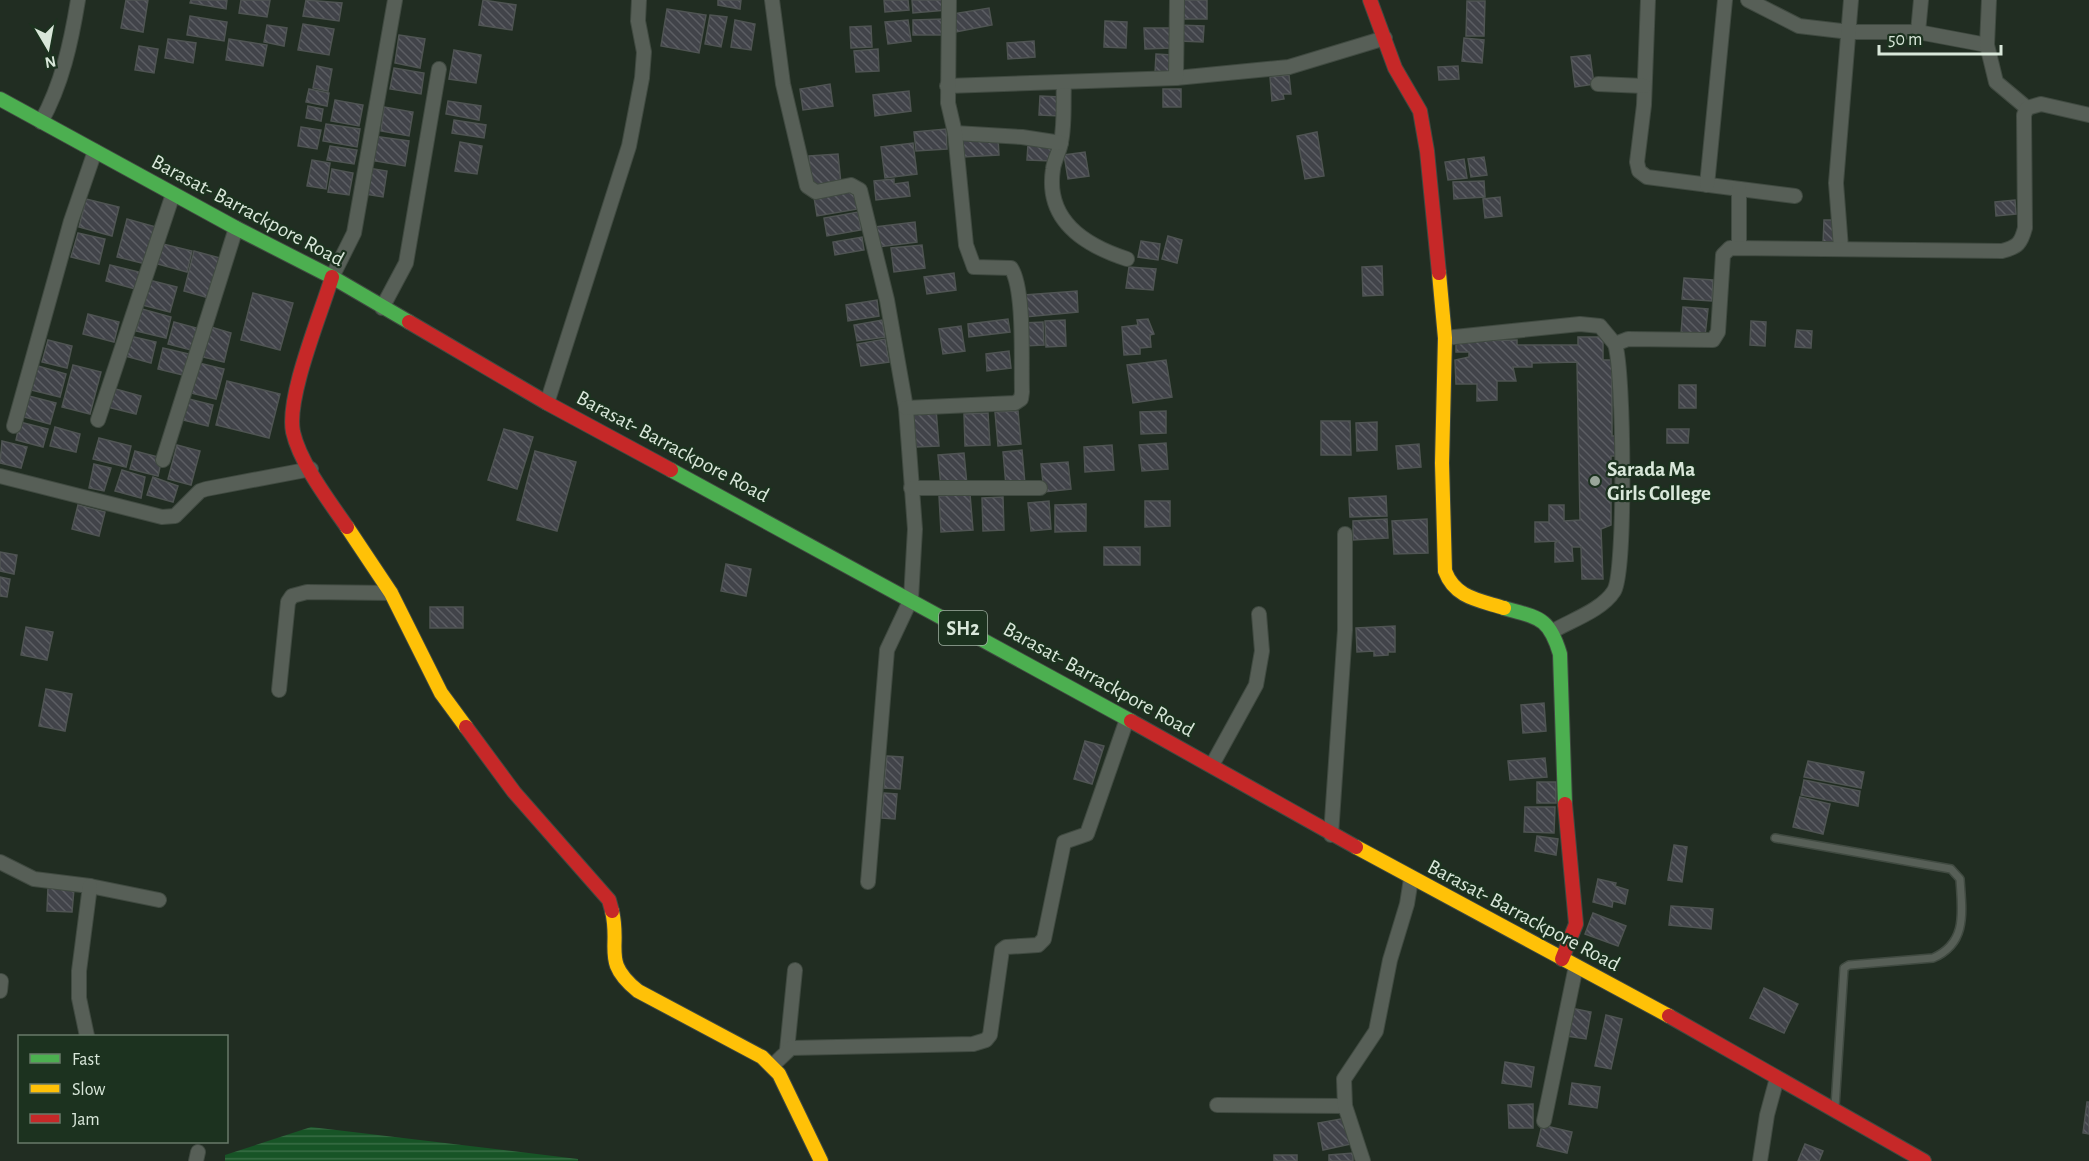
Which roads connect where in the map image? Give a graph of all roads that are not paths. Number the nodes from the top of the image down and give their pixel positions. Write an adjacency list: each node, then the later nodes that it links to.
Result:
1 (78, 0): 27 (street)
2 (395, 0): 39 (street)
3 (639, 0): 43 (street)
4 (772, 0): 44 (street)
5 (949, 0): 22 (street)
6 (1177, 0): 19 (street)
7 (1370, 0): 16 (main road)
8 (1648, 0): 23 (street)
9 (1725, 0): 31 (street)
10 (1748, 0): 14 (street)
11 (1851, 0): 14 (street)
12 (1921, 0): 15 (street)
13 (1989, 0): 17 (street)
14 (1850, 32): 15 (street); 37 (street)
15 (1918, 33): 17 (street)
16 (1385, 38): 19 (street); 41 (main road)
17 (1987, 45): 25 (street)
18 (439, 69): 40 (street)
19 (1176, 78): 20 (street)
20 (1064, 82): 22 (street); 29 (street)
21 (1598, 84): 23 (street)
22 (947, 86): 28 (street)
23 (1644, 86): 31 (street)
24 (0, 99): 27 (main road, Barasat- Barrackpore Road / SH2)
25 (2027, 108): 26 (street); 37 (street)
26 (2089, 115)
27 (41, 122): 30 (main road, Barasat- Barrackpore Road / SH2)
28 (955, 133): 29 (street); 44 (street)
29 (1061, 143): 38 (street)
30 (95, 151): 33 (main road, Barasat- Barrackpore Road / SH2); 46 (street)
31 (1707, 185): 32 (street)
32 (1739, 189): 34 (street); 36 (street)
33 (172, 194): 35 (main road, Barasat- Barrackpore Road / SH2); 45 (street)
34 (1795, 196)
35 (236, 228): 39 (main road, Barasat- Barrackpore Road / SH2); 47 (street)
36 (1739, 247): 37 (street); 42 (street)
37 (1841, 248)
38 (1127, 259)
39 (332, 277): 40 (main road, Barasat- Barrackpore Road / SH2); 48 (main road)
40 (382, 308): 43 (main road, Barasat- Barrackpore Road / SH2)
41 (1445, 338): 42 (street); 56 (main road)
42 (1616, 344): 56 (street)
43 (547, 403): 54 (main road, Barasat- Barrackpore Road / SH2)
44 (906, 408): 50 (street)
45 (98, 420)
46 (14, 426)
47 (163, 460)
48 (311, 469): 49 (street); 53 (main road)
49 (0, 476)
50 (911, 488): 51 (street); 54 (street)
51 (1040, 488)
52 (1345, 534): 60 (street)
53 (391, 593): 57 (street); 74 (main road)
54 (911, 599): 58 (main road, Barasat- Barrackpore Road / SH2); 64 (street)
55 (1259, 615): 59 (street)
56 (1553, 631): 67 (main road)
57 (279, 690)
58 (1127, 719): 59 (main road, Barasat- Barrackpore Road / SH2); 73 (street)
59 (1212, 765): 60 (main road, Barasat- Barrackpore Road / SH2)
60 (1331, 835): 63 (main road, Barasat- Barrackpore Road / SH2)
61 (1775, 838): 78 (lane)
62 (0, 862): 65 (street)
63 (1411, 879): 67 (main road, Barasat- Barrackpore Road / SH2); 77 (street)
64 (868, 882)
65 (90, 886): 66 (street); 72 (street)
66 (159, 900)
67 (1562, 959): 68 (main road, Barasat- Barrackpore Road / SH2)
68 (1576, 966): 75 (main road, Barasat- Barrackpore Road / SH2); 79 (street)
69 (795, 970): 73 (street)
70 (1, 981): 71 (street)
71 (0, 991)
72 (87, 1035)
73 (787, 1050): 74 (street)
74 (772, 1066): 80 (main road)
75 (1777, 1078): 78 (main road, Barasat- Barrackpore Road / SH2); 82 (street)
76 (1217, 1106): 77 (street)
77 (1345, 1106): 81 (street)
78 (1835, 1112): 83 (main road, Barasat- Barrackpore Road / SH2)
79 (1544, 1121)
80 (821, 1161)
81 (1363, 1161)
82 (1760, 1161)
83 (1924, 1161)

